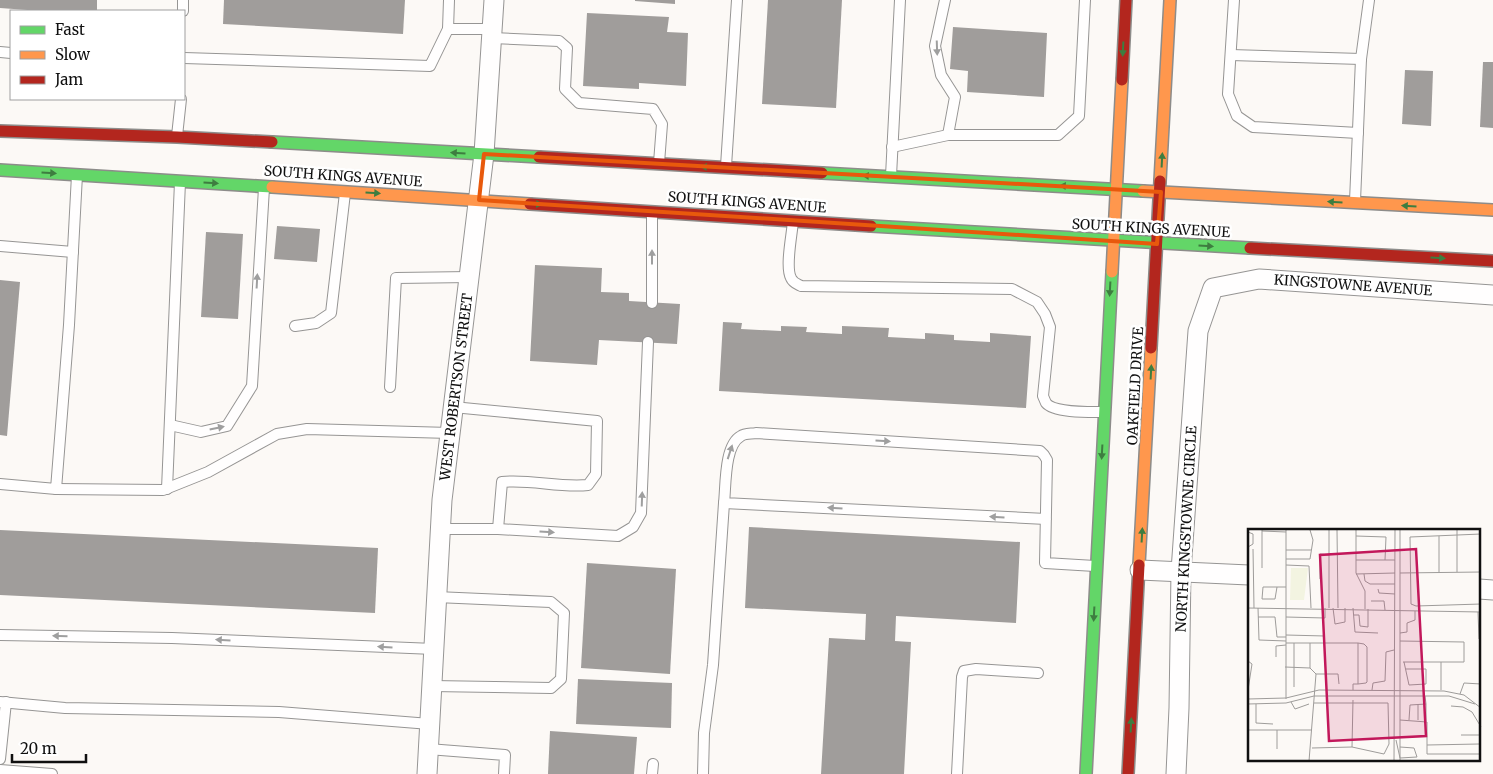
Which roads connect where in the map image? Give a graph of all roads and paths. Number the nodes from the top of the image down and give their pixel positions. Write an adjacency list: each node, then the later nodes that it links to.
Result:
1 (449, 0): 11 (lane)
2 (494, 0): 12 (street, WEST ROBERTSON STREET)
3 (737, 0): 24 (lane)
4 (900, 0): 21 (lane)
5 (945, 0): 19 (lane, one-way to 19)
6 (1085, 0): 19 (lane)
7 (1126, 0): 30 (main road, one-way to 30)
8 (1170, 0): 32 (main road, OAKFIELD DRIVE, one-way to 8)
9 (1234, 0): 13 (lane)
10 (1369, 0): 15 (lane)
11 (448, 29): 12 (lane); 14 (lane)
12 (492, 33): 22 (street, WEST ROBERTSON STREET); 23 (lane)
13 (1231, 55): 15 (lane); 18 (lane)
14 (185, 58)
15 (1361, 59): 18 (lane)
16 (181, 100): 20 (lane)
17 (0, 132): 20 (main road, SOUTH KINGS AVENUE)
18 (1358, 133): 34 (lane)
19 (948, 135): 21 (lane)
20 (177, 137): 22 (main road, SOUTH KINGS AVENUE, one-way to 20)
21 (892, 147): 27 (lane)
22 (484, 154): 23 (main road, SOUTH KINGS AVENUE); 33 (street, WEST ROBERTSON STREET)
23 (658, 164): 24 (main road, SOUTH KINGS AVENUE, one-way to 23)
24 (726, 168): 27 (main road, SOUTH KINGS AVENUE, one-way to 24)
25 (0, 170): 26 (main road, SOUTH KINGS AVENUE, one-way to 26)
26 (77, 174): 28 (main road, SOUTH KINGS AVENUE); 42 (lane)
27 (891, 177): 30 (main road, SOUTH KINGS AVENUE, one-way to 27)
28 (180, 181): 29 (main road, SOUTH KINGS AVENUE, one-way to 29); 54 (lane)
29 (264, 186): 31 (main road, SOUTH KINGS AVENUE); 54 (lane, one-way to 29)
30 (1116, 189): 32 (main road, SOUTH KINGS AVENUE); 38 (main road)
31 (345, 192): 33 (main road, SOUTH KINGS AVENUE, one-way to 33); 49 (lane)
32 (1161, 192): 34 (main road, SOUTH KINGS AVENUE, one-way to 32); 39 (main road, OAKFIELD DRIVE)
33 (479, 200): 36 (main road, SOUTH KINGS AVENUE, one-way to 36); 45 (street, WEST ROBERTSON STREET)
34 (1355, 203): 35 (main road, SOUTH KINGS AVENUE, one-way to 34)
35 (1493, 210)
36 (652, 211): 37 (main road, SOUTH KINGS AVENUE); 48 (lane, one-way to 36)
37 (793, 220): 38 (main road, SOUTH KINGS AVENUE); 53 (lane)
38 (1113, 241): 39 (main road, SOUTH KINGS AVENUE); 53 (main road, one-way to 53)
39 (1157, 244): 43 (main road, SOUTH KINGS AVENUE, one-way to 43); 64 (main road, OAKFIELD DRIVE, one-way to 39)
40 (0, 246): 42 (lane)
41 (1444, 246): 43 (main road)
42 (72, 252): 57 (lane)
43 (1335, 253): 44 (main road, SOUTH KINGS AVENUE, one-way to 44)
44 (1493, 261)
45 (470, 277): 51 (lane); 52 (street, WEST ROBERTSON STREET)
46 (1213, 288): 47 (street, KINGSTOWNE AVENUE); 65 (street, NORTH KINGSTOWNE CIRCLE)
47 (1493, 294)
48 (652, 303)
49 (295, 326)
50 (648, 342): 62 (lane, one-way to 50)
51 (390, 387)
52 (453, 407): 55 (street, WEST ROBERTSON STREET); 62 (lane)
53 (1104, 412): 63 (main road, one-way to 63)
54 (170, 425): 58 (lane)
55 (450, 433): 58 (lane); 61 (street, WEST ROBERTSON STREET)
56 (0, 484): 57 (lane)
57 (56, 489): 58 (lane)
58 (167, 489)
59 (724, 503): 60 (lane, one-way to 59); 60 (lane, one-way to 60); 82 (lane)
60 (1046, 519): 63 (lane)
61 (440, 529): 62 (lane); 69 (street, WEST ROBERTSON STREET)
62 (498, 529)
63 (1096, 566): 84 (main road, one-way to 84)
64 (1140, 570): 65 (street); 85 (main road, OAKFIELD DRIVE, one-way to 64)
65 (1181, 571): 66 (street); 86 (street, NORTH KINGSTOWNE CIRCLE)
66 (1248, 575)
67 (1480, 590): 68 (street)
68 (1493, 590)
69 (436, 597): 71 (street, WEST ROBERTSON STREET); 73 (lane)
70 (0, 635): 71 (lane, one-way to 70)
71 (434, 650): 73 (street, WEST ROBERTSON STREET)
72 (1038, 674): 83 (lane)
73 (432, 686): 75 (street, WEST ROBERTSON STREET)
74 (3, 702): 75 (lane); 77 (lane)
75 (430, 724): 76 (street, WEST ROBERTSON STREET)
76 (428, 750): 80 (street, WEST ROBERTSON STREET); 81 (lane)
77 (0, 759)
78 (0, 770): 79 (lane)
79 (52, 774)
80 (427, 774)
81 (504, 774)
82 (703, 774)
83 (957, 774)
84 (1086, 774)
85 (1128, 774)
86 (1176, 774)

